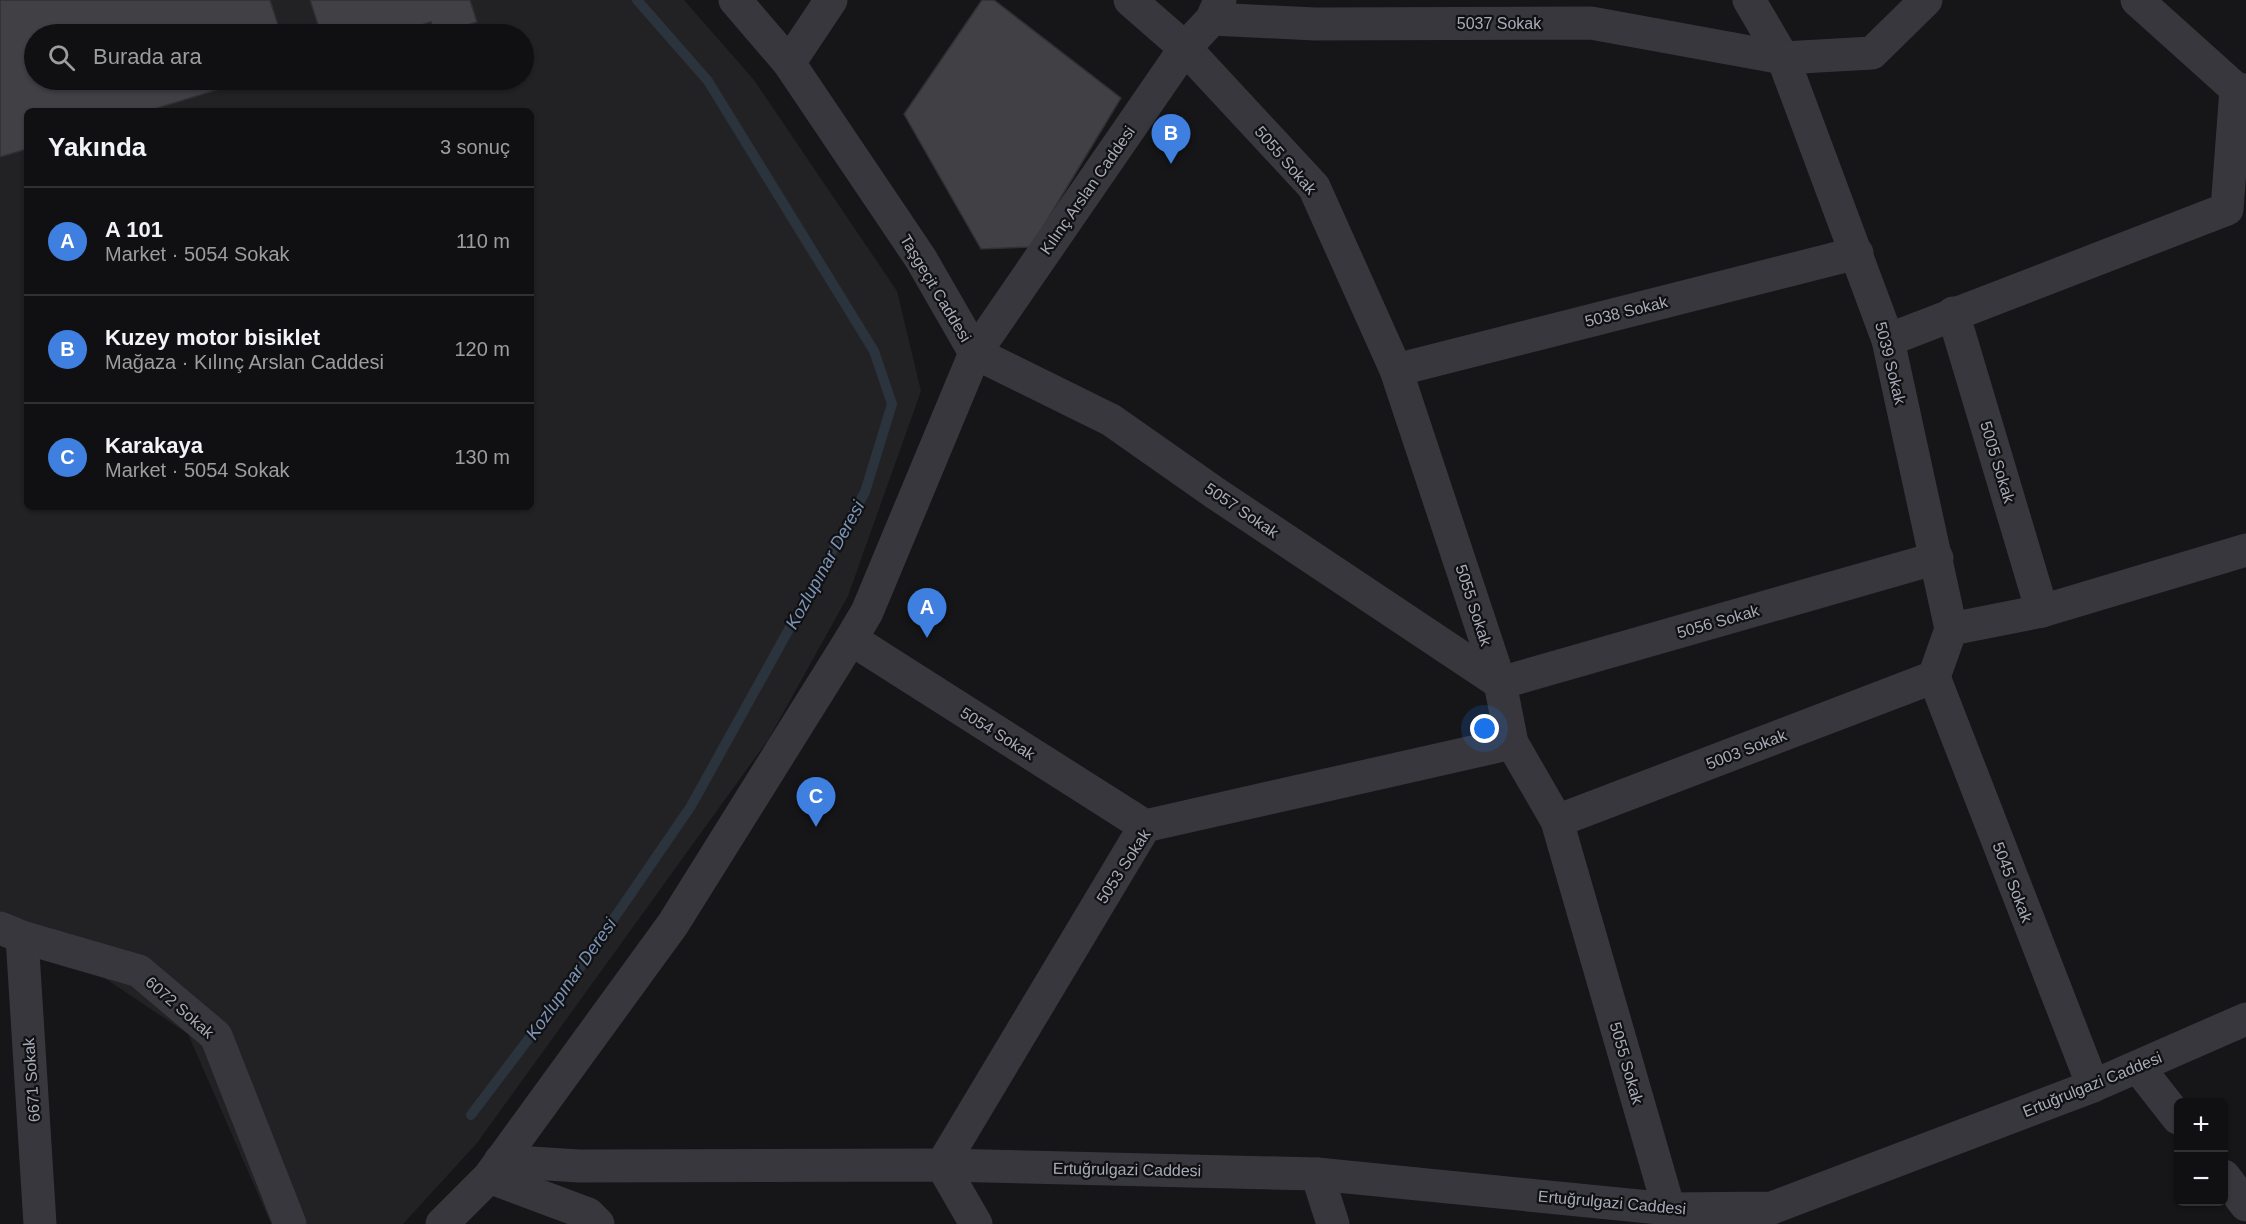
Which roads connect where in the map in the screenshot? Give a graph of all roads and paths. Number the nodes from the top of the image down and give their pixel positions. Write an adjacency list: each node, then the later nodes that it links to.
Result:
1 (735, 0): 11 (street, Taşgeçit Caddesi)
2 (831, 0): 11 (street)
3 (1130, 0): 9 (street, 5055 Sokak)
4 (1749, 0): 10 (street, 5039 Sokak)
5 (1926, 0): 10 (street, 5037 Sokak)
6 (2137, 0): 12 (street)
7 (1216, 10): 8 (street, 5037 Sokak); 9 (street, Kılınç Arslan Caddesi)
8 (1602, 11): 10 (street, 5037 Sokak)
9 (1185, 48): 16 (street, Kılınç Arslan Caddesi); 17 (street, 5055 Sokak)
10 (1783, 58): 13 (street, 5039 Sokak)
11 (789, 63): 16 (street, Taşgeçit Caddesi)
12 (2241, 90): 14 (street)
13 (1857, 253): 15 (street, 5039 Sokak); 17 (street, 5038 Sokak)
14 (1953, 313): 15 (street); 20 (street, 5005 Sokak)
15 (1888, 340): 19 (street, 5039 Sokak)
16 (975, 353): 22 (street, Taşgeçit Caddesi); 24 (street, 5057 Sokak)
17 (1396, 370): 24 (street, 5055 Sokak)
18 (2246, 550): 20 (street)
19 (1936, 558): 21 (street, 5039 Sokak); 24 (street, 5056 Sokak)
20 (2042, 611): 21 (street)
21 (1951, 629): 23 (street)
22 (851, 639): 27 (street, 5054 Sokak); 34 (street, Taşgeçit Caddesi)
23 (1934, 677): 26 (street, 5003 Sokak); 31 (street, 5045 Sokak)
24 (1500, 683): 25 (street, 5055 Sokak)
25 (1512, 743): 26 (street, 5055 Sokak); 27 (street, 5053 Sokak)
26 (1557, 821): 38 (street, 5055 Sokak)
27 (1145, 826): 33 (street, 5053 Sokak)
28 (11, 932): 40 (street, 6671 Sokak); 41 (street, 6072 Sokak)
29 (2246, 1019): 30 (street, Ertuğrulgazi Caddesi)
30 (2138, 1066): 31 (street, Ertuğrulgazi Caddesi); 32 (street)
31 (2092, 1086): 39 (street, Ertuğrulgazi Caddesi)
32 (2174, 1113)
33 (942, 1165): 34 (street, Ertuğrulgazi Caddesi); 35 (street, Ertuğrulgazi Caddesi); 44 (street)
34 (495, 1169): 42 (street, Taşgeçit Caddesi); 43 (street)
35 (1317, 1174): 38 (street, Ertuğrulgazi Caddesi); 45 (street)
36 (2228, 1182): 37 (street)
37 (2246, 1205)
38 (1669, 1209): 39 (street, Ertuğrulgazi Caddesi)
39 (1778, 1216)
40 (40, 1224)
41 (290, 1224)
42 (442, 1224)
43 (598, 1224)
44 (976, 1224)
45 (1333, 1224)

